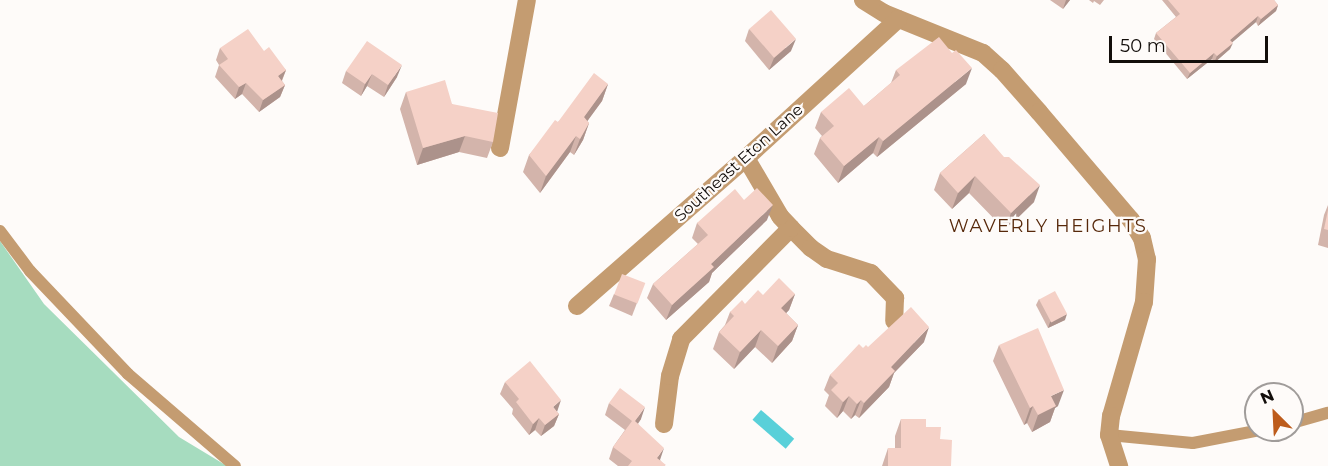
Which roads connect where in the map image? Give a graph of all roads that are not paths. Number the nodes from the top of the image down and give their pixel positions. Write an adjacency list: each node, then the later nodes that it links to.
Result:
1 (526, 0): 4 (street)
2 (862, 0): 3 (street)
3 (898, 19): 5 (street, Southeast Eton Lane); 14 (street)
4 (500, 148)
5 (746, 158): 6 (street); 8 (street, Southeast Eton Lane)
6 (791, 228): 9 (street); 12 (street)
7 (0, 231): 15 (lane)
8 (577, 306)
9 (894, 321)
10 (1328, 413): 11 (lane)
11 (1304, 420)
12 (664, 424)
13 (1244, 433): 14 (lane)
14 (1109, 435): 16 (street)
15 (235, 466)
16 (1118, 466)

